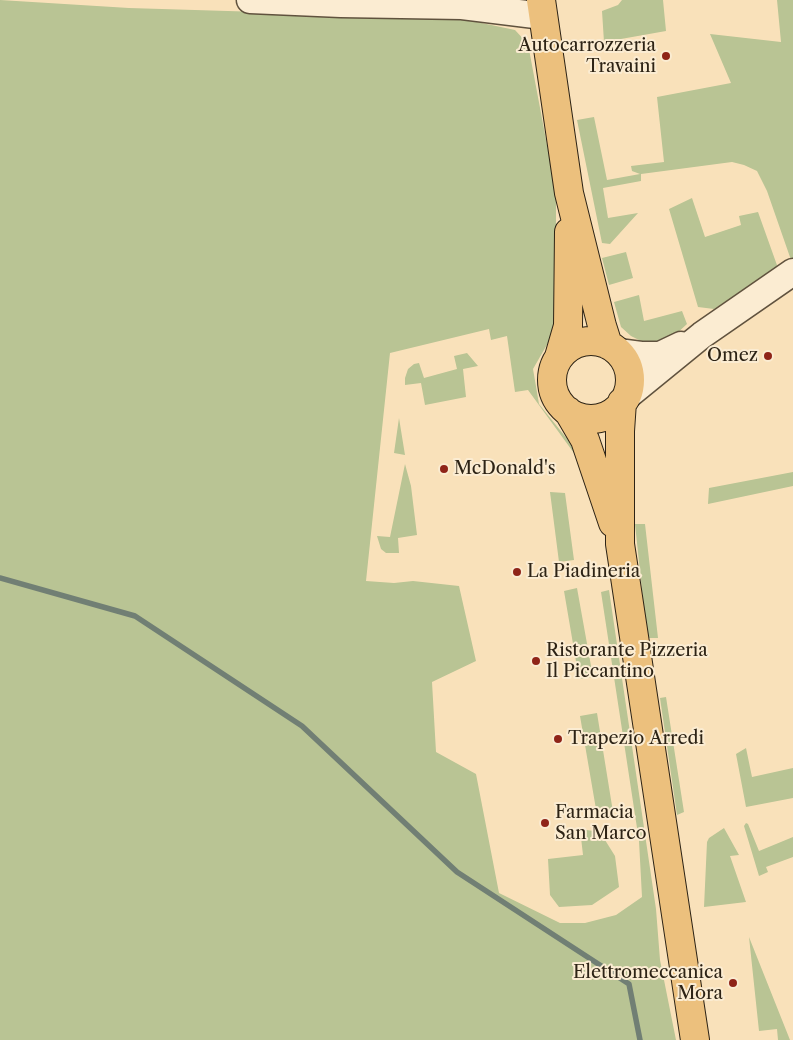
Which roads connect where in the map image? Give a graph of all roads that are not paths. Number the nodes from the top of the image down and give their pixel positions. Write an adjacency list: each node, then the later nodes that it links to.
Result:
1 (250, 0): 2 (street)
2 (466, 3): 3 (street)
3 (542, 8): 4 (main road)
4 (569, 193): 7 (main road); 8 (main road)
5 (793, 272): 6 (street)
6 (702, 335): 7 (street); 9 (street)
7 (613, 349): 8 (main road); 9 (main road)
8 (560, 357): 10 (main road)
9 (624, 400): 10 (main road); 11 (main road)
10 (568, 411): 11 (main road)
11 (620, 544): 12 (main road)
12 (695, 1040)

